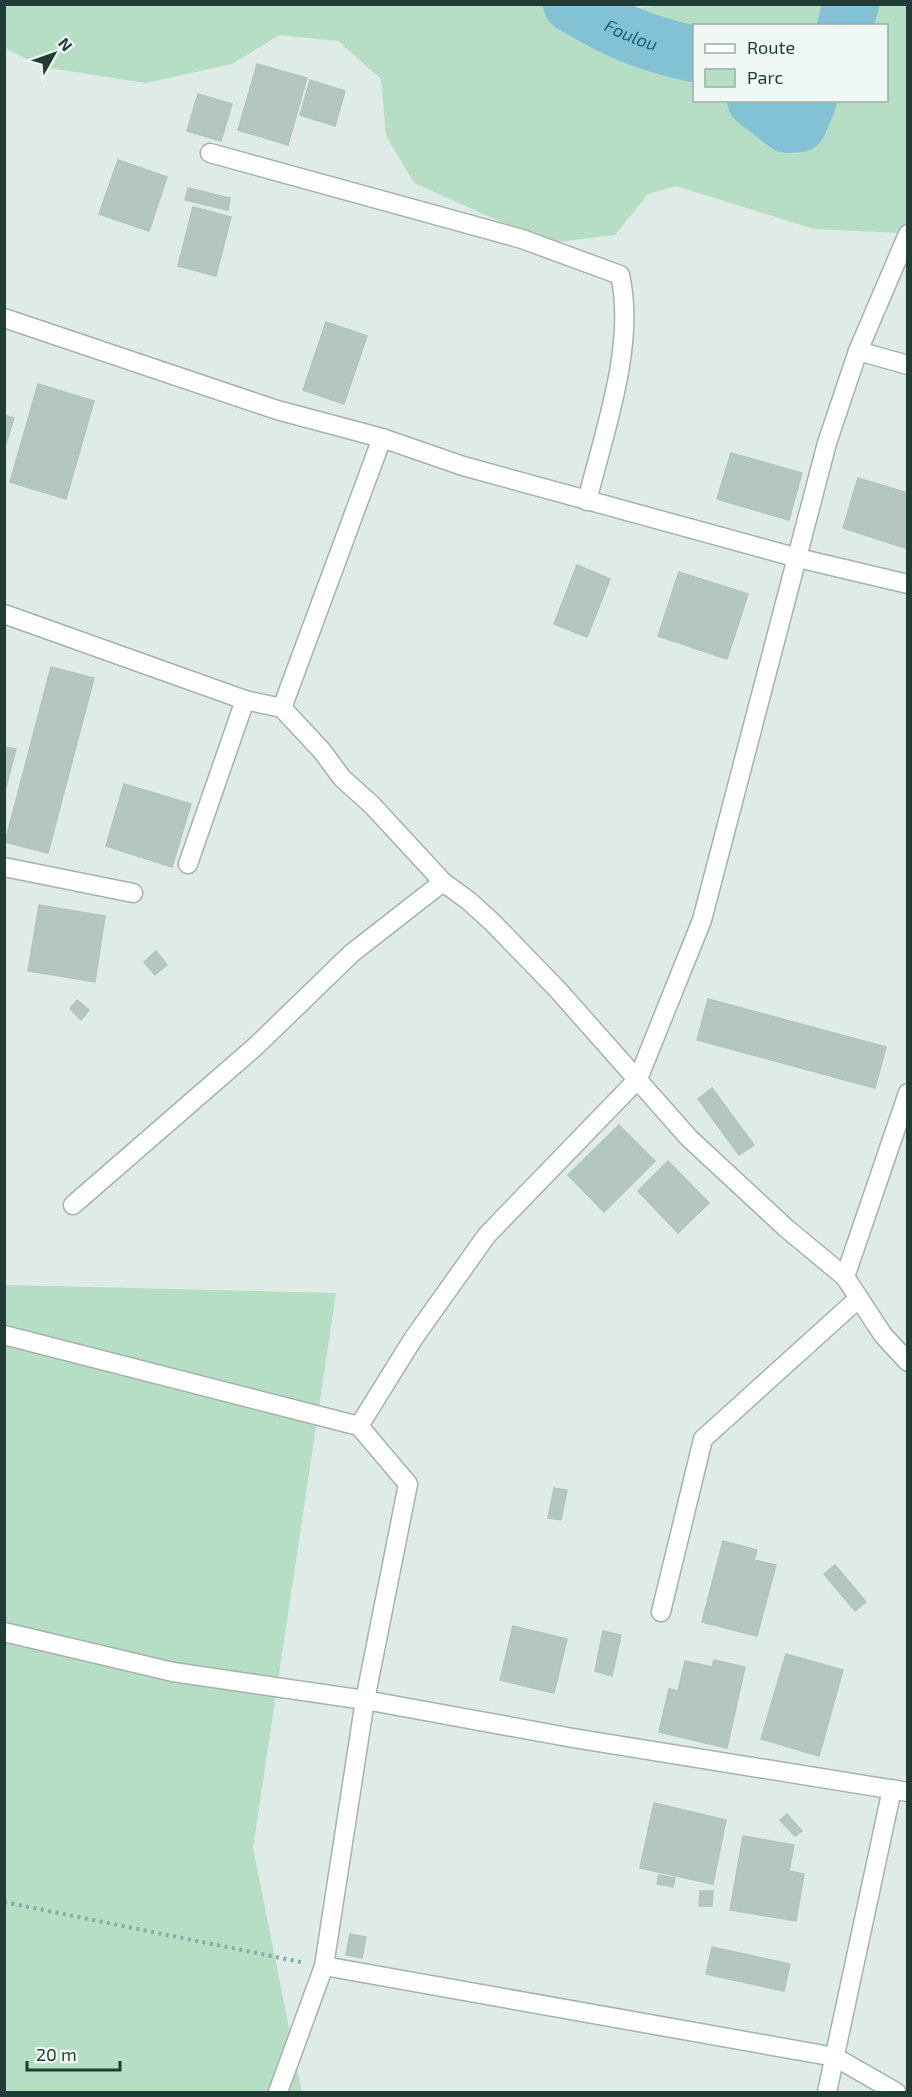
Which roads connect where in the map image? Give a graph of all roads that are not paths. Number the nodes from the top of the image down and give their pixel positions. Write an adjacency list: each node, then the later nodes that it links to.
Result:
1 (210, 153): 7 (street)
2 (908, 234): 4 (street)
3 (4, 318): 6 (street)
4 (858, 351): 5 (street); 8 (street)
5 (908, 365)
6 (382, 438): 7 (street); 12 (street)
7 (587, 501): 8 (street)
8 (798, 558): 9 (street); 17 (street)
9 (908, 584)
10 (4, 615): 11 (street)
11 (245, 700): 12 (street); 13 (street)
12 (282, 708): 15 (street)
13 (188, 864)
14 (4, 867): 16 (street)
15 (443, 882): 17 (street); 19 (street)
16 (133, 893)
17 (638, 1079): 20 (street); 24 (street)
18 (908, 1093): 20 (street)
19 (73, 1205)
20 (845, 1277): 21 (street)
21 (859, 1298): 23 (street); 25 (street)
22 (4, 1335): 24 (street)
23 (908, 1362)
24 (359, 1426): 27 (street)
25 (661, 1612)
26 (4, 1632): 27 (street)
27 (365, 1700): 28 (street); 29 (street)
28 (900, 1790): 30 (street)
29 (324, 1966): 30 (street); 31 (street)
30 (835, 2057): 32 (street); 33 (street)
31 (278, 2092)
32 (827, 2092)
33 (896, 2092)

